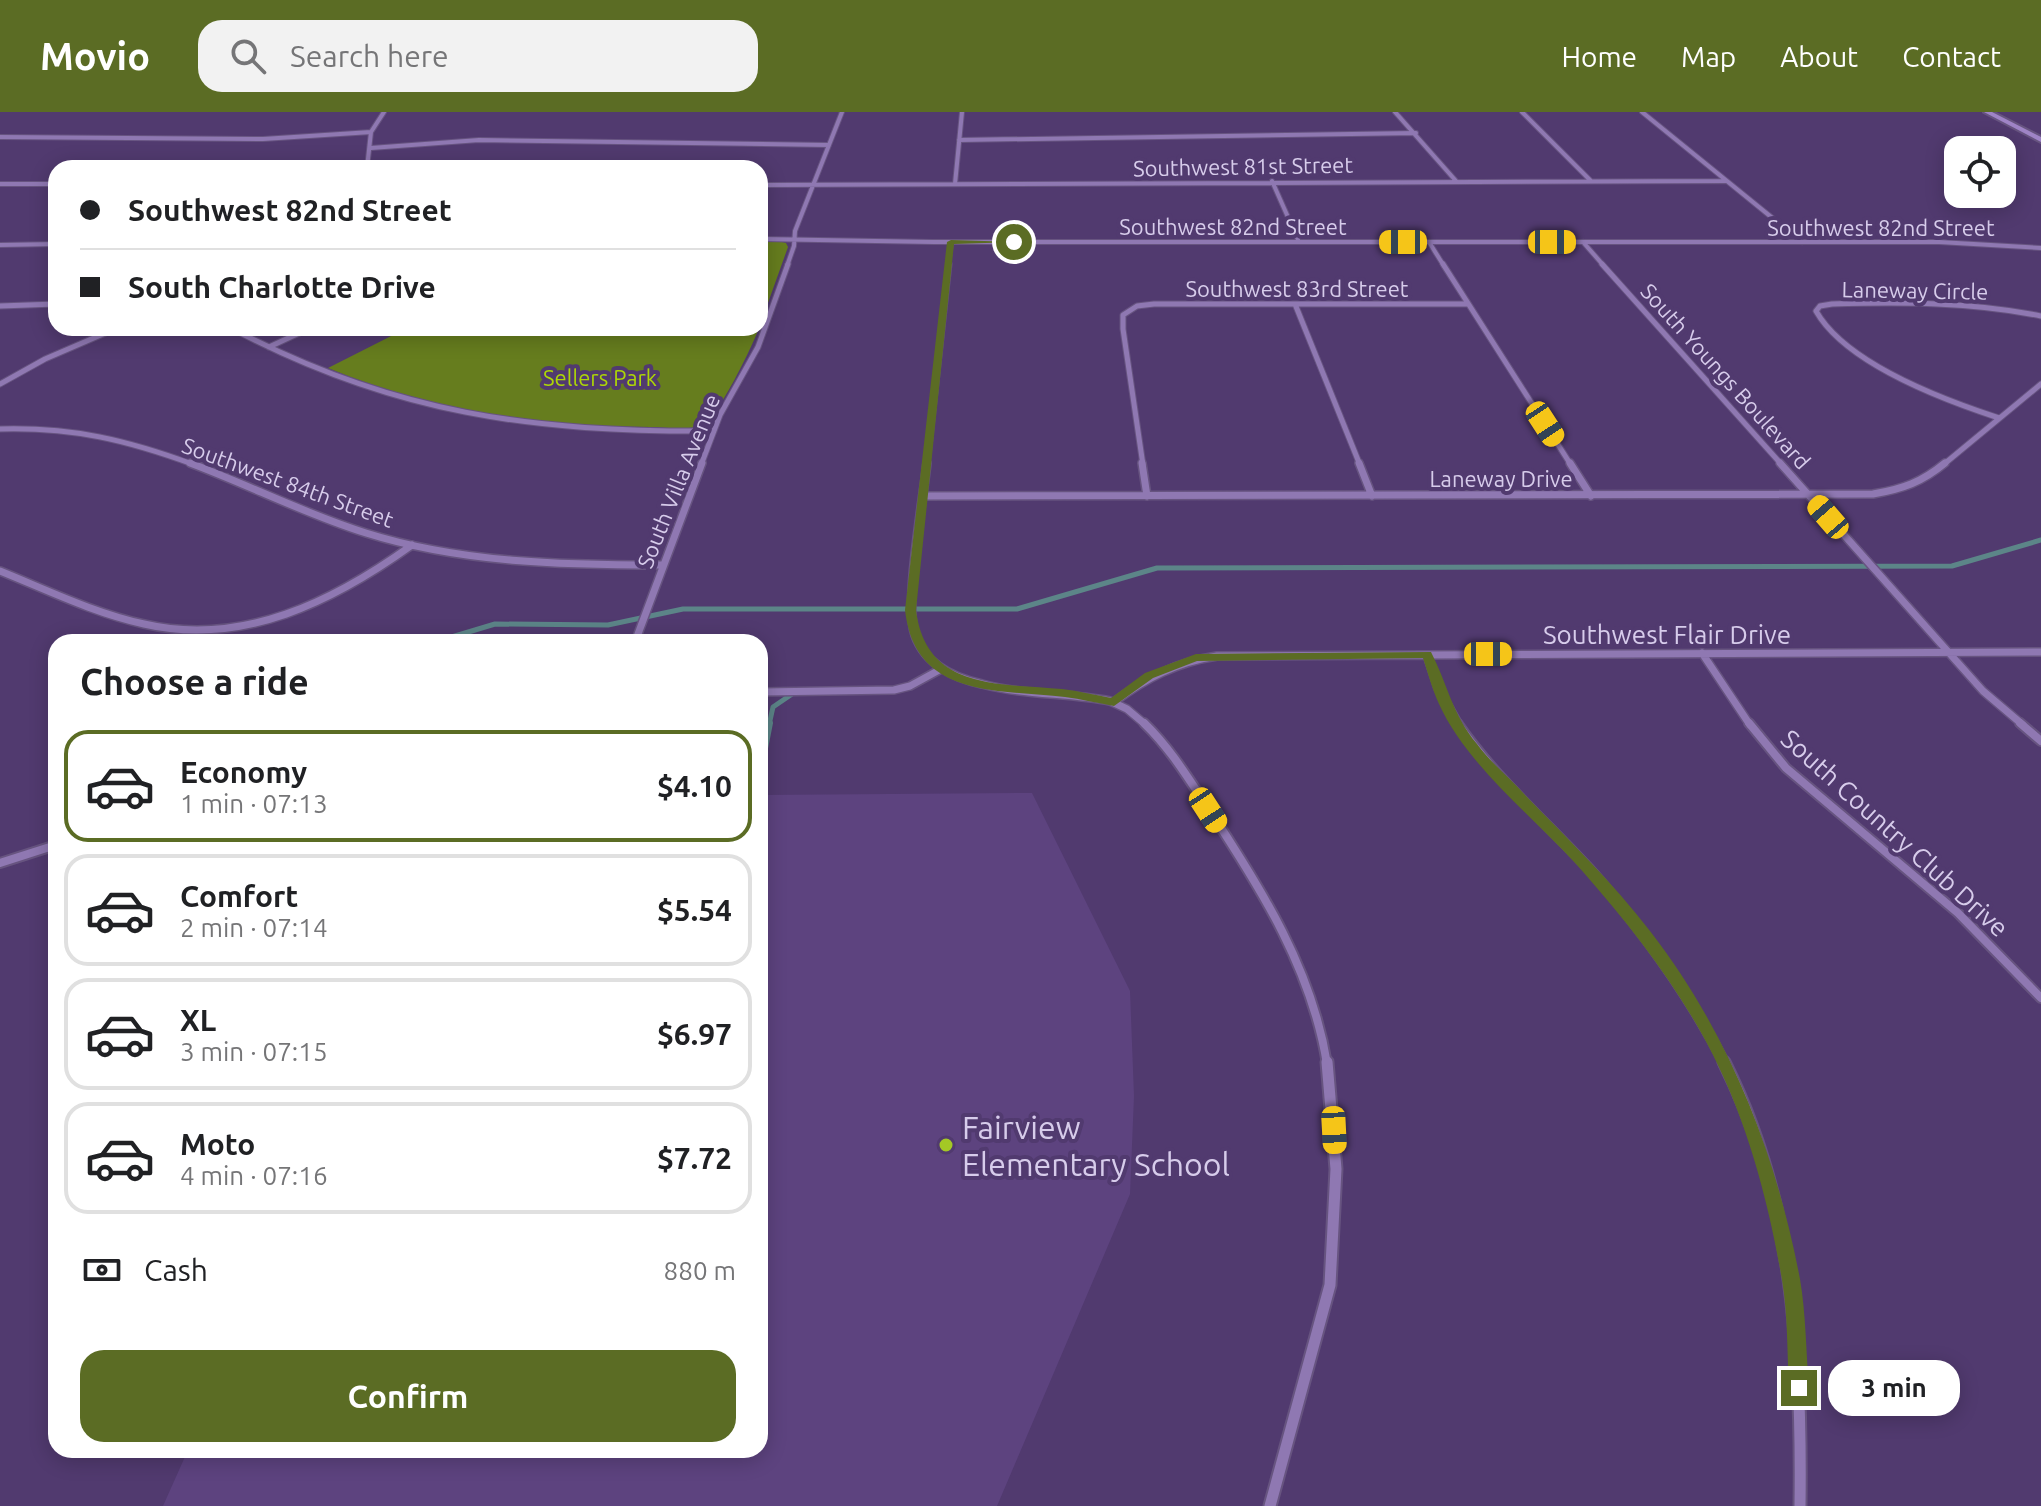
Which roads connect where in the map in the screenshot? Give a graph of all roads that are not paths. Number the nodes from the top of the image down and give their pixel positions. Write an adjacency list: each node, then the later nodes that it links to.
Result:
1 (384, 112): 8 (street)
2 (842, 112): 13 (street, South Villa Avenue)
3 (962, 112): 12 (street)
4 (1395, 112): 9 (street)
5 (1522, 112): 18 (street)
6 (1642, 112): 19 (street)
7 (1987, 112): 11 (main road)
8 (371, 132): 10 (street); 14 (street)
9 (1416, 133): 12 (street); 17 (street)
10 (0, 137)
11 (2040, 139)
12 (959, 140): 23 (street)
13 (829, 145): 14 (street); 22 (street, South Villa Avenue)
14 (371, 148): 15 (street)
15 (369, 160)
16 (1272, 181): 17 (street, Southwest 81st Street); 23 (street, Southwest 81st Street); 28 (street)
17 (1456, 181): 18 (street, Southwest 81st Street)
18 (1591, 181): 19 (street, Southwest 81st Street)
19 (1726, 181): 31 (street)
20 (0, 184): 21 (street)
21 (48, 184)
22 (812, 184): 23 (street, Southwest 81st Street); 24 (street, Southwest 81st Street); 25 (street, South Villa Avenue)
23 (955, 184)
24 (768, 185)
25 (794, 238): 26 (street, Southwest 82nd Street); 27 (street, Southwest 82nd Street); 40 (street, South Villa Avenue)
26 (768, 239)
27 (951, 242): 28 (street, Southwest 82nd Street); 52 (street)
28 (1299, 242): 29 (street, Southwest 82nd Street)
29 (1429, 242): 30 (street, Southwest 82nd Street); 37 (street)
30 (1583, 242): 31 (street, Southwest 82nd Street); 51 (street, South Youngs Boulevard)
31 (1802, 242): 34 (street, Southwest 82nd Street)
32 (48, 244): 33 (street)
33 (0, 245)
34 (2041, 248)
35 (48, 304): 38 (street)
36 (1295, 304): 37 (street, Southwest 83rd Street); 53 (street, Southwest 83rd Street); 54 (street)
37 (1468, 304): 55 (street)
38 (0, 306)
39 (2041, 316): 48 (street, Laneway Circle)
40 (768, 317)
41 (98, 336): 46 (street)
42 (247, 336): 45 (street)
43 (293, 336): 45 (street)
44 (762, 336): 50 (street, South Villa Avenue)
45 (269, 347): 50 (street)
46 (0, 384)
47 (2041, 384): 48 (street, Laneway Drive)
48 (1999, 418): 51 (street, Laneway Drive)
49 (0, 429): 56 (street, Southwest 84th Street)
50 (714, 431): 57 (street, South Villa Avenue)
51 (1808, 495): 55 (street, Laneway Drive); 62 (street, South Youngs Boulevard)
52 (924, 496): 53 (street, Laneway Drive); 64 (street)
53 (1147, 496): 54 (street, Laneway Drive)
54 (1372, 496): 55 (street, Laneway Drive)
55 (1591, 496)
56 (412, 545): 57 (street, Southwest 84th Street); 58 (street)
57 (662, 565): 59 (street, South Villa Avenue)
58 (0, 571)
59 (637, 634)
60 (2041, 652): 62 (street, Southwest Flair Drive)
61 (1702, 653): 62 (street, Southwest Flair Drive); 63 (street, Southwest Flair Drive); 70 (street, South Country Club Drive)
62 (1949, 653): 67 (street, South Youngs Boulevard)
63 (1427, 655): 66 (street, Southwest Flair Drive); 72 (street)
64 (941, 669): 65 (street); 66 (street)
65 (768, 692)
66 (1114, 702): 71 (street)
67 (2041, 741)
68 (48, 848): 69 (street)
69 (0, 863)
70 (2041, 998)
71 (1270, 1506)
72 (1800, 1506)

